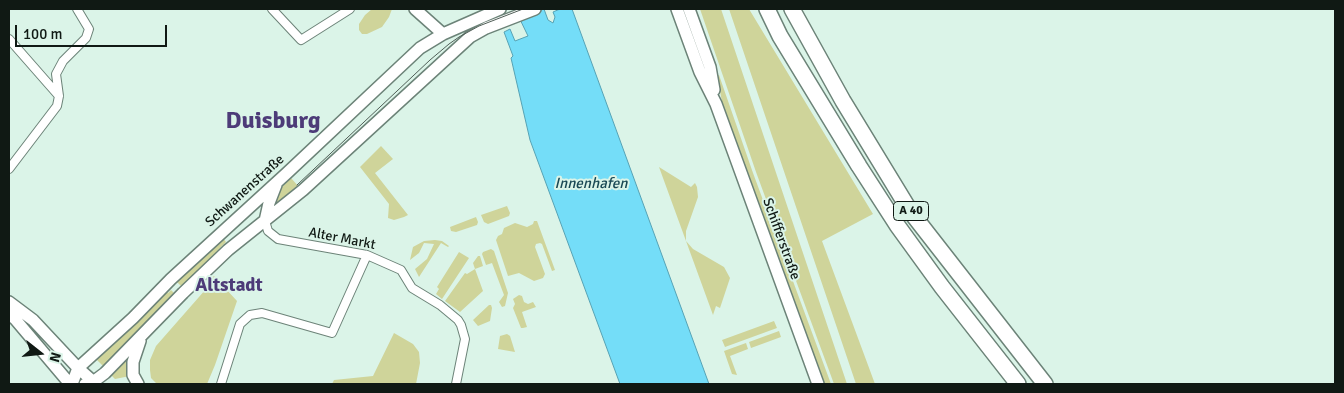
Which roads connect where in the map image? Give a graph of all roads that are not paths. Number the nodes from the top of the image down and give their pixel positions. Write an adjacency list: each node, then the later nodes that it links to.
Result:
1 (272, 9): 2 (street)
2 (350, 9)
3 (415, 9): 11 (main road)
4 (535, 9): 17 (main road)
5 (676, 9): 14 (main road, Schifferstraße)
6 (689, 9): 14 (main road, Schifferstraße)
7 (767, 9): 29 (highway, A 40)
8 (78, 10): 13 (street)
9 (498, 10): 11 (main road, Schwanenstraße)
10 (795, 13): 30 (highway, A 40)
11 (443, 34): 16 (main road, Schwanenstraße)
12 (9, 39): 13 (street)
13 (59, 96): 15 (street)
14 (716, 104): 28 (main road, Schifferstraße)
15 (9, 169)
16 (276, 184): 17 (main road); 22 (main road, Schwanenstraße)
17 (265, 221): 18 (street, Alter Markt); 21 (main road)
18 (367, 254): 26 (street); 27 (street, Alter Markt)
19 (9, 302): 22 (main road)
20 (9, 314): 23 (main road)
21 (146, 331): 24 (main road); 25 (main road)
22 (78, 368): 23 (main road, Schwanenstraße); 24 (main road)
23 (71, 384)
24 (92, 384)
25 (138, 384)
26 (221, 384)
27 (456, 384)
28 (818, 384)
29 (1018, 384)
30 (1044, 384)

